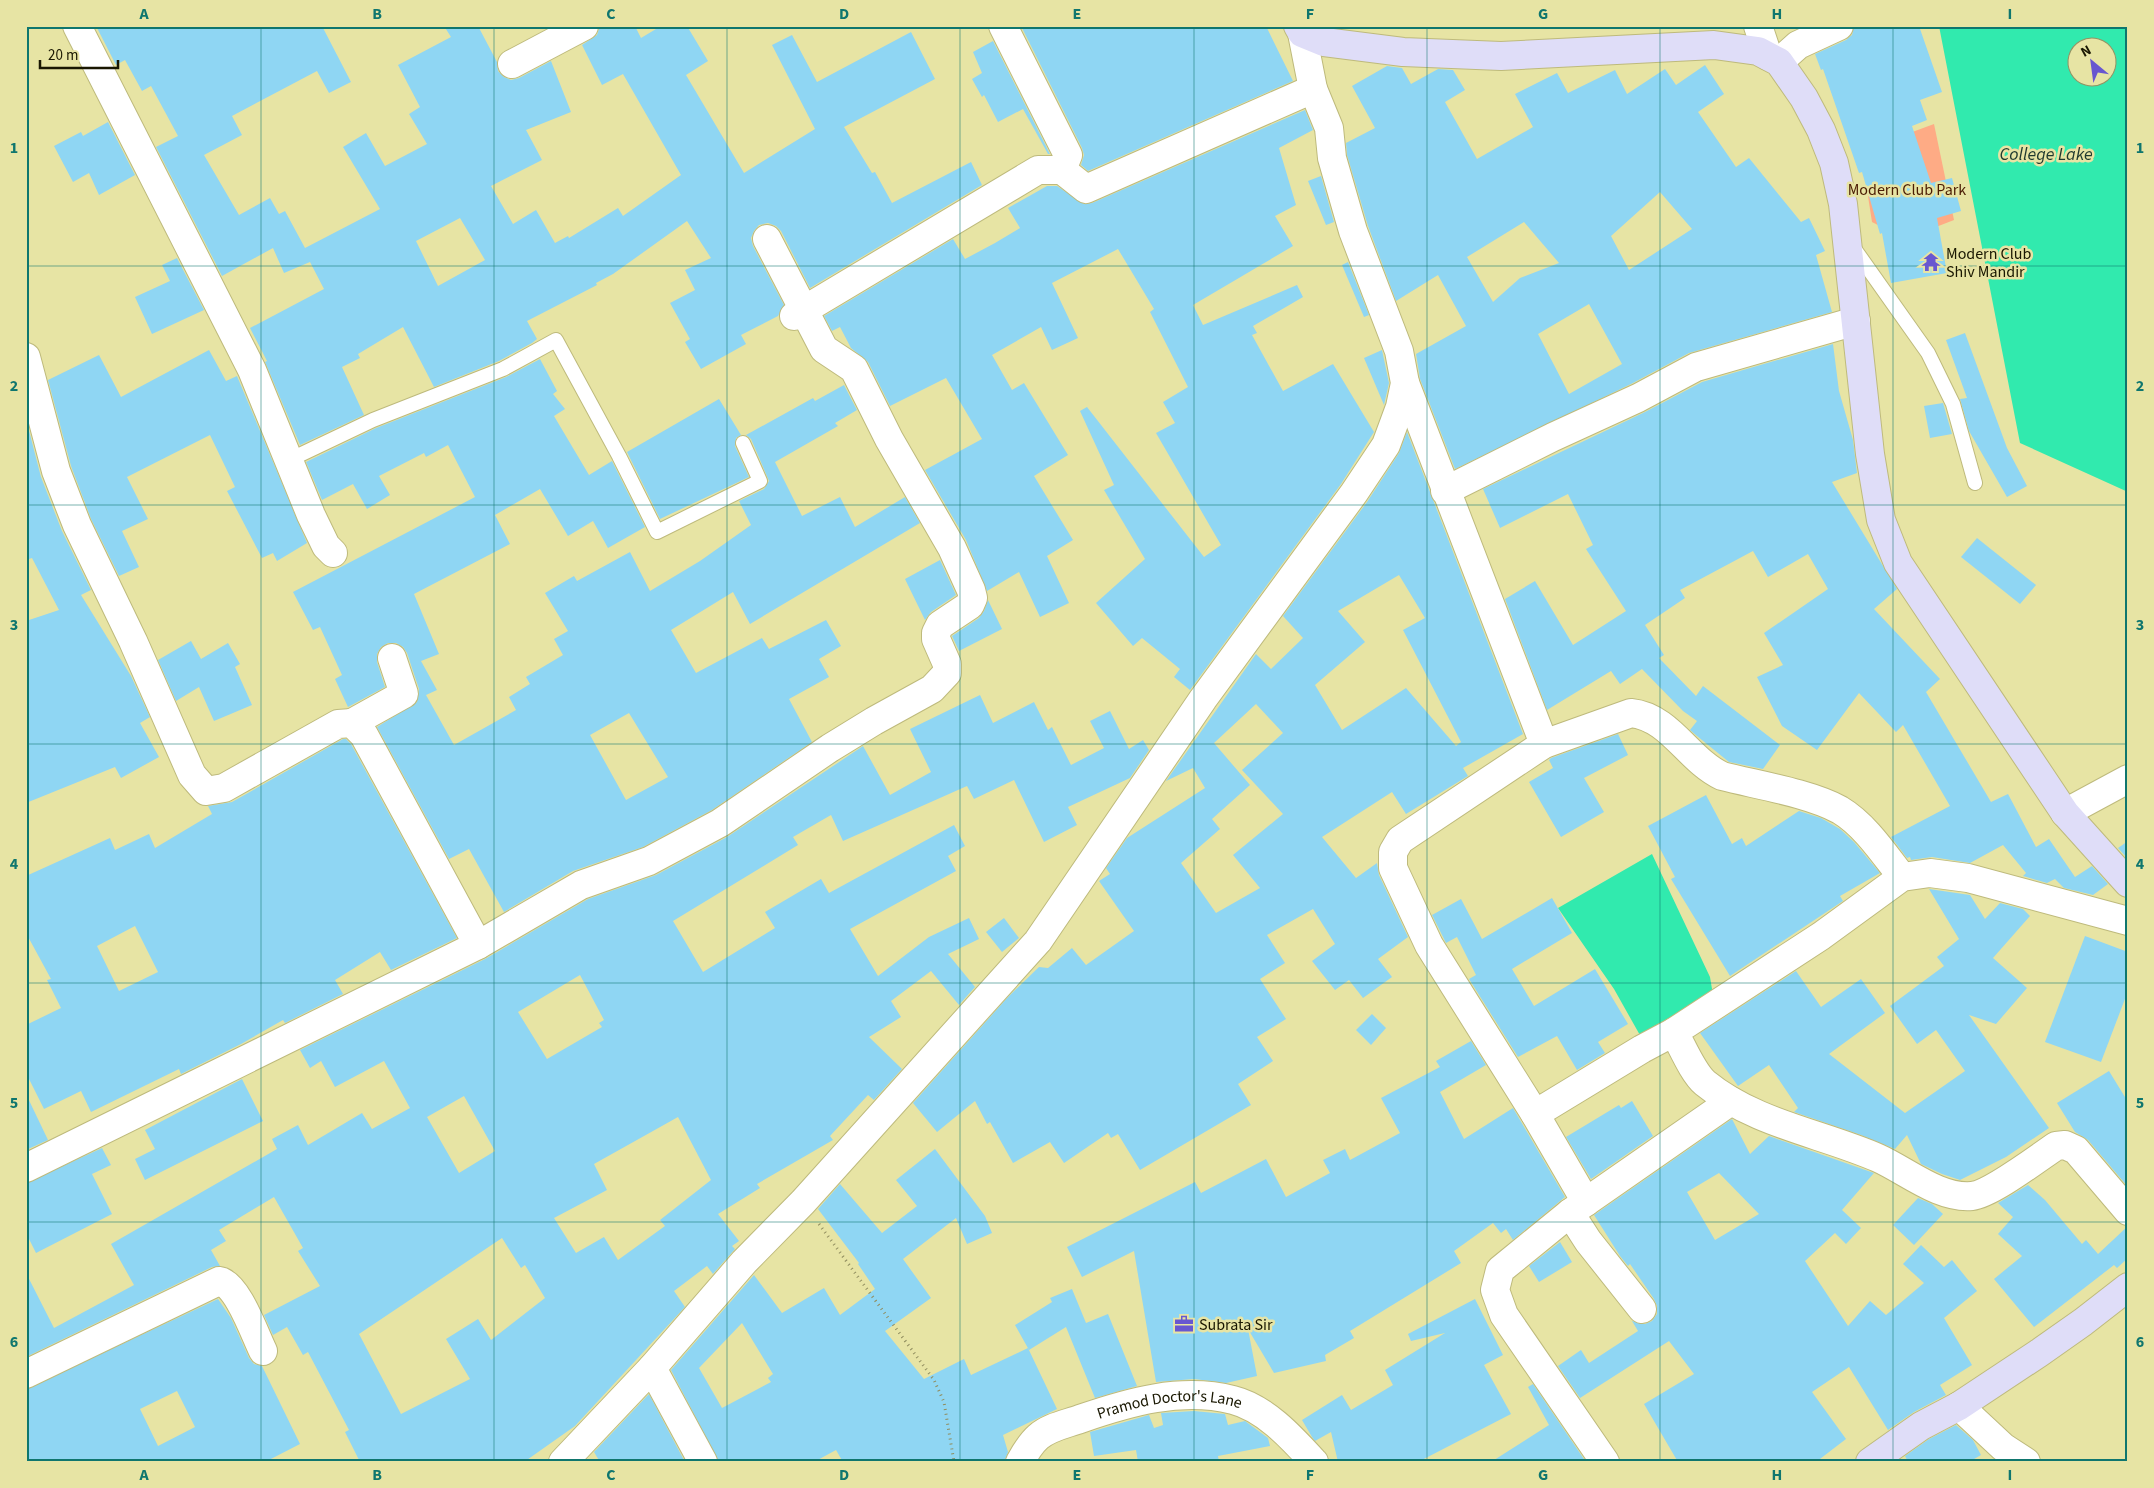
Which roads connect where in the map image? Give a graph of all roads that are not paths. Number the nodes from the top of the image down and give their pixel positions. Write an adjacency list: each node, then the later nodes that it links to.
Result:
1 (77, 26): 18 (street)
2 (584, 26): 8 (street)
3 (1002, 26): 10 (street)
4 (1758, 26): 7 (street)
5 (1839, 26): 7 (street)
6 (1300, 30): 7 (main road); 9 (street)
7 (1774, 59): 12 (main road)
8 (512, 64)
9 (1313, 89): 10 (street); 16 (street)
10 (1062, 170): 13 (street)
11 (767, 238): 13 (street)
12 (1847, 238): 14 (main road); 19 (lane)
13 (798, 313): 30 (street)
14 (1856, 321): 20 (street); 26 (main road)
15 (26, 357): 23 (street)
16 (1405, 383): 20 (street); 40 (street)
17 (743, 443): 18 (lane)
18 (289, 460): 21 (street)
19 (1975, 483)
20 (1446, 491): 24 (street)
21 (333, 553)
22 (392, 658): 23 (street)
23 (352, 723): 30 (street)
24 (1544, 744): 27 (street); 33 (street)
25 (2128, 778): 26 (street)
26 (2065, 813): 28 (main road)
27 (1902, 877): 29 (street); 31 (street)
28 (2128, 883)
29 (2128, 921)
30 (478, 945): 34 (street)
31 (1674, 1032): 32 (street); 33 (street)
32 (1731, 1102): 35 (street); 36 (street)
33 (1535, 1114): 35 (street)
34 (26, 1168)
35 (1578, 1208): 38 (street); 44 (street)
36 (2128, 1211)
37 (2128, 1287): 42 (main road)
38 (1642, 1309)
39 (263, 1351): 41 (street)
40 (652, 1368): 45 (street); 46 (street)
41 (26, 1374)
42 (1960, 1406): 43 (main road); 50 (street)
43 (1897, 1454): 49 (main road)
44 (1594, 1458)
45 (563, 1462)
46 (703, 1462)
47 (1020, 1462): 48 (street, Pramod Doctor's Lane)
48 (1314, 1462)
49 (1870, 1462)
50 (2026, 1462)

